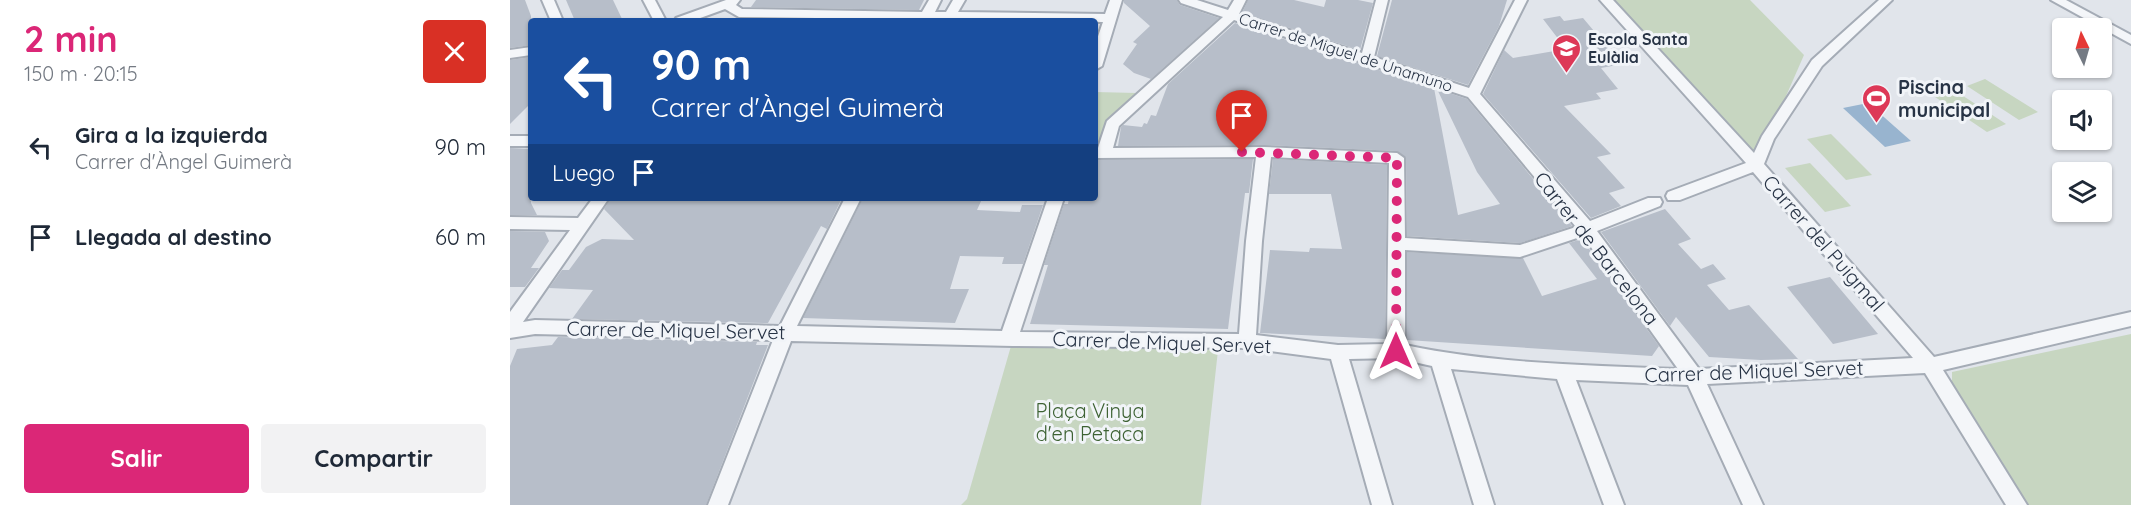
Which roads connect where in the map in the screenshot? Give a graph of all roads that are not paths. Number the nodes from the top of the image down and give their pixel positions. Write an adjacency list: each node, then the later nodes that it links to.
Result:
1 (548, 0): 16 (street)
2 (649, 0): 17 (street)
3 (935, 0): 15 (street)
4 (959, 0): 20 (street)
5 (1116, 0): 22 (street)
6 (1185, 0): 14 (street, Carrer de Miguel de Unamuno)
7 (1240, 0): 14 (street)
8 (1382, 0): 27 (street)
9 (1521, 0): 28 (street)
10 (1606, 0): 33 (street, Carrer del Puigmal)
11 (1886, 0): 33 (street)
12 (2057, 0): 23 (street)
13 (732, 2): 15 (street); 18 (street)
14 (1232, 15): 27 (street, Carrer de Miguel de Unamuno); 32 (street)
15 (926, 16): 19 (street)
16 (556, 18)
17 (658, 18)
18 (688, 18)
19 (941, 18)
20 (949, 18)
21 (1098, 18): 22 (street)
22 (1109, 18): 26 (street)
23 (2131, 40)
24 (528, 51): 25 (street)
25 (510, 54)
26 (1098, 56)
27 (1367, 58): 28 (street, Carrer de Miguel de Unamuno)
28 (1473, 94): 41 (street, Carrer de Barcelona)
29 (510, 141): 30 (street)
30 (528, 141)
31 (1264, 152): 32 (street); 42 (street); 48 (street)
32 (1100, 153)
33 (1756, 165): 34 (street); 52 (street, Carrer del Puigmal)
34 (1674, 196)
35 (599, 201): 40 (street)
36 (851, 201): 46 (street)
37 (1055, 201): 47 (street)
38 (1654, 202): 41 (street)
39 (510, 223): 40 (street)
40 (582, 224): 44 (street)
41 (1587, 229): 42 (street); 54 (street, Carrer de Barcelona)
42 (1397, 244): 49 (street)
43 (2131, 319): 52 (street, Carrer de Miquel Servet)
44 (510, 326)
45 (510, 331): 46 (street, Carrer de Miquel Servet)
46 (785, 333): 47 (street, Carrer de Miquel Servet); 55 (street)
47 (1009, 338): 48 (street, Carrer de Miquel Servet)
48 (1247, 341): 50 (street, Carrer de Miquel Servet)
49 (1396, 351): 50 (street, Carrer de Miquel Servet); 51 (street, Carrer de Miquel Servet)
50 (1338, 352): 56 (street)
51 (1439, 360): 53 (street, Carrer de Miquel Servet); 57 (street)
52 (1930, 365): 54 (street, Carrer de Miquel Servet); 60 (street, Carrer del Puigmal)
53 (1564, 372): 54 (street, Carrer de Miquel Servet); 58 (street)
54 (1694, 377): 59 (street, Carrer de Barcelona)
55 (718, 505)
56 (1382, 505)
57 (1484, 505)
58 (1614, 505)
59 (1753, 505)
60 (2017, 505)

